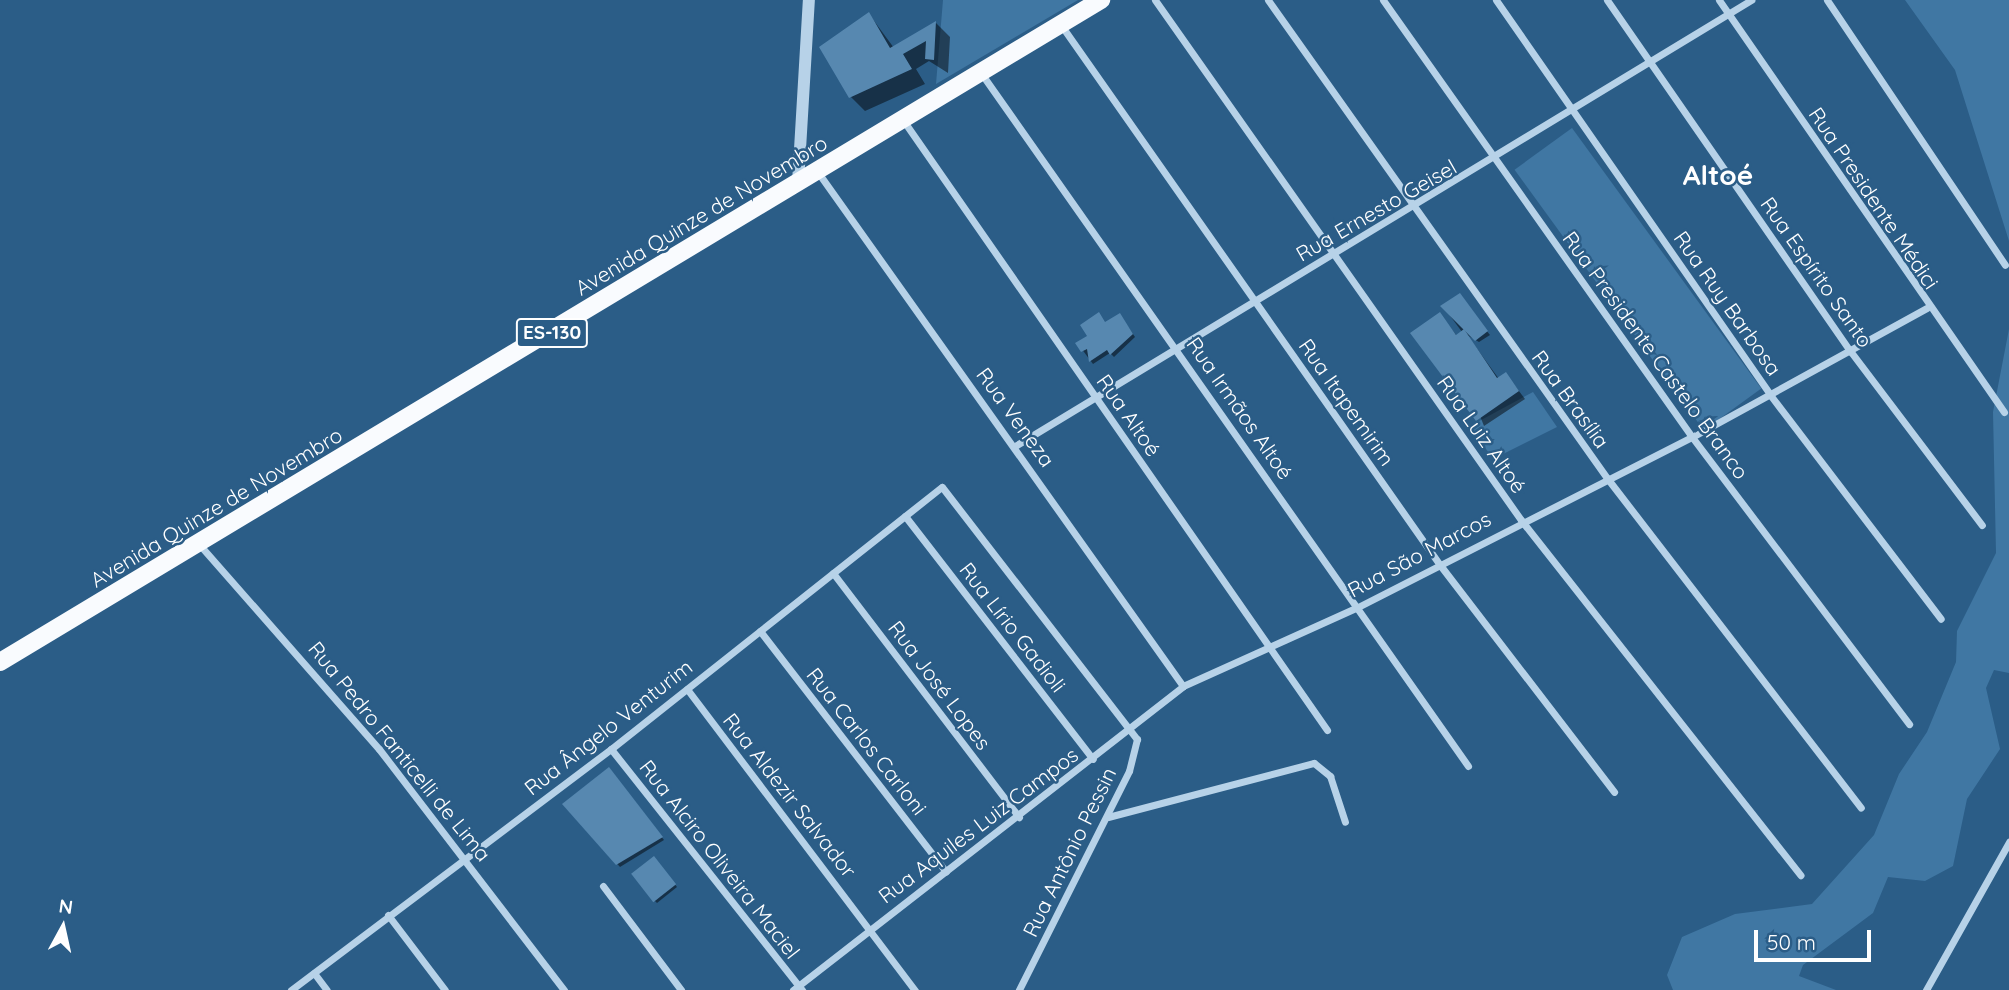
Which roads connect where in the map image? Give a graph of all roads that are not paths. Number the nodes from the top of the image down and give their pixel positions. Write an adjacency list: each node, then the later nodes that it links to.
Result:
1 (809, 0): 19 (street)
2 (1101, 0): 12 (main road, Avenida Quinze de Novembro / ES-130)
3 (1155, 0): 21 (street, Rua Luiz Altoé)
4 (1268, 0): 20 (street, Rua Brasília)
5 (1383, 0): 17 (street, Rua Presidente Castelo Branco)
6 (1496, 0): 15 (street, Rua Ruy Barbosa)
7 (1607, 0): 13 (street, Rua Espírito Santo)
8 (1719, 0): 11 (street, Rua Presidente Médici)
9 (1751, 0): 11 (street, Rua Ernesto Geisel)
10 (1827, 0): 22 (street)
11 (1729, 15): 13 (street, Rua Ernesto Geisel); 24 (street, Rua Presidente Médici)
12 (1060, 24): 14 (main road, Avenida Quinze de Novembro / ES-130); 23 (street, Rua Itapemirim)
13 (1651, 64): 15 (street, Rua Ernesto Geisel); 26 (street, Rua Espírito Santo)
14 (981, 72): 16 (main road, Avenida Quinze de Novembro / ES-130); 25 (street, Rua Irmãos Altoé)
15 (1572, 111): 17 (street, Rua Ernesto Geisel); 27 (street, Rua Ruy Barbosa)
16 (902, 119): 18 (main road, Avenida Quinze de Novembro / ES-130); 28 (street, Rua Altoé)
17 (1495, 160): 20 (street, Rua Ernesto Geisel); 30 (street, Rua Presidente Castelo Branco)
18 (817, 171): 19 (main road, Avenida Quinze de Novembro / ES-130); 31 (street, Rua Veneza)
19 (798, 183): 36 (main road, Avenida Quinze de Novembro / ES-130)
20 (1413, 210): 21 (street, Rua Ernesto Geisel); 32 (street, Rua Brasília)
21 (1336, 254): 23 (street, Rua Ernesto Geisel); 34 (street, Rua Luiz Altoé)
22 (2006, 265)
23 (1256, 301): 25 (street, Rua Ernesto Geisel); 37 (street, Rua Itapemirim)
24 (1927, 308): 26 (street, Rua São Marcos); 29 (street, Rua Presidente Médici)
25 (1176, 346): 28 (street, Rua Ernesto Geisel); 39 (street, Rua Irmãos Altoé)
26 (1851, 352): 27 (street, Rua São Marcos); 35 (street, Rua Espírito Santo)
27 (1771, 396): 30 (street, Rua São Marcos); 40 (street, Rua Ruy Barbosa)
28 (1095, 398): 31 (street, Rua Ernesto Geisel); 42 (street, Rua Altoé)
29 (2004, 412)
30 (1692, 438): 32 (street, Rua São Marcos); 46 (street, Rua Presidente Castelo Branco)
31 (1015, 446): 44 (street, Rua Veneza)
32 (1607, 478): 34 (street, Rua São Marcos); 53 (street, Rua Brasília)
33 (905, 516): 38 (street, Rua Ângelo Venturim); 47 (street, Rua Ângelo Venturim); 50 (street, Rua Lírio Gadioli)
34 (1521, 520): 37 (street, Rua São Marcos); 60 (street, Rua Luiz Altoé)
35 (1982, 525)
36 (197, 543): 43 (main road, Avenida Quinze de Novembro / ES-130); 58 (street, Rua Pedro Fanticelli de Lima)
37 (1440, 565): 39 (street, Rua São Marcos); 52 (street, Rua Itapemirim)
38 (834, 573): 41 (street, Rua Ângelo Venturim); 54 (street, Rua José Lopes)
39 (1356, 608): 42 (street, Rua São Marcos); 51 (street, Rua Irmãos Altoé)
40 (1941, 619)
41 (760, 631): 45 (street, Rua Ângelo Venturim); 59 (street, Rua Carlos Carloni)
42 (1269, 648): 44 (street, Rua São Marcos); 48 (street, Rua Altoé)
43 (0, 662)
44 (1183, 686): 47 (street, Rua Aquiles Luiz Campos)
45 (687, 689): 49 (street, Rua Ângelo Venturim); 63 (street, Rua Aldezir Salvador)
46 (1909, 724)
47 (1131, 727): 50 (street, Rua Aquiles Luiz Campos); 55 (street, Rua Antônio Pessin)
48 (1327, 730)
49 (611, 749): 58 (street, Rua Ângelo Venturim); 65 (street, Rua Alciro Oliveira Maciel)
50 (1093, 759): 54 (street, Rua Aquiles Luiz Campos)
51 (1468, 766)
52 (1614, 792)
53 (1861, 808)
54 (1019, 817): 59 (street, Rua Aquiles Luiz Campos)
55 (1108, 817): 56 (street); 72 (street, Rua Antônio Pessin)
56 (1345, 822)
57 (2009, 842): 73 (street)
58 (464, 858): 62 (street, Rua Ângelo Venturim); 69 (street, Rua Pedro Fanticelli de Lima)
59 (946, 872): 63 (street, Rua Aquiles Luiz Campos)
60 (1800, 875)
61 (603, 886): 70 (street)
62 (388, 915): 64 (street, Rua Ângelo Venturim); 68 (street)
63 (871, 929): 65 (street, Rua Aquiles Luiz Campos); 71 (street, Rua Aldezir Salvador)
64 (314, 973): 66 (street, Rua Ângelo Venturim); 67 (street)
65 (798, 989)
66 (291, 990)
67 (327, 990)
68 (445, 990)
69 (564, 990)
70 (681, 990)
71 (915, 990)
72 (1020, 990)
73 (1926, 990)

